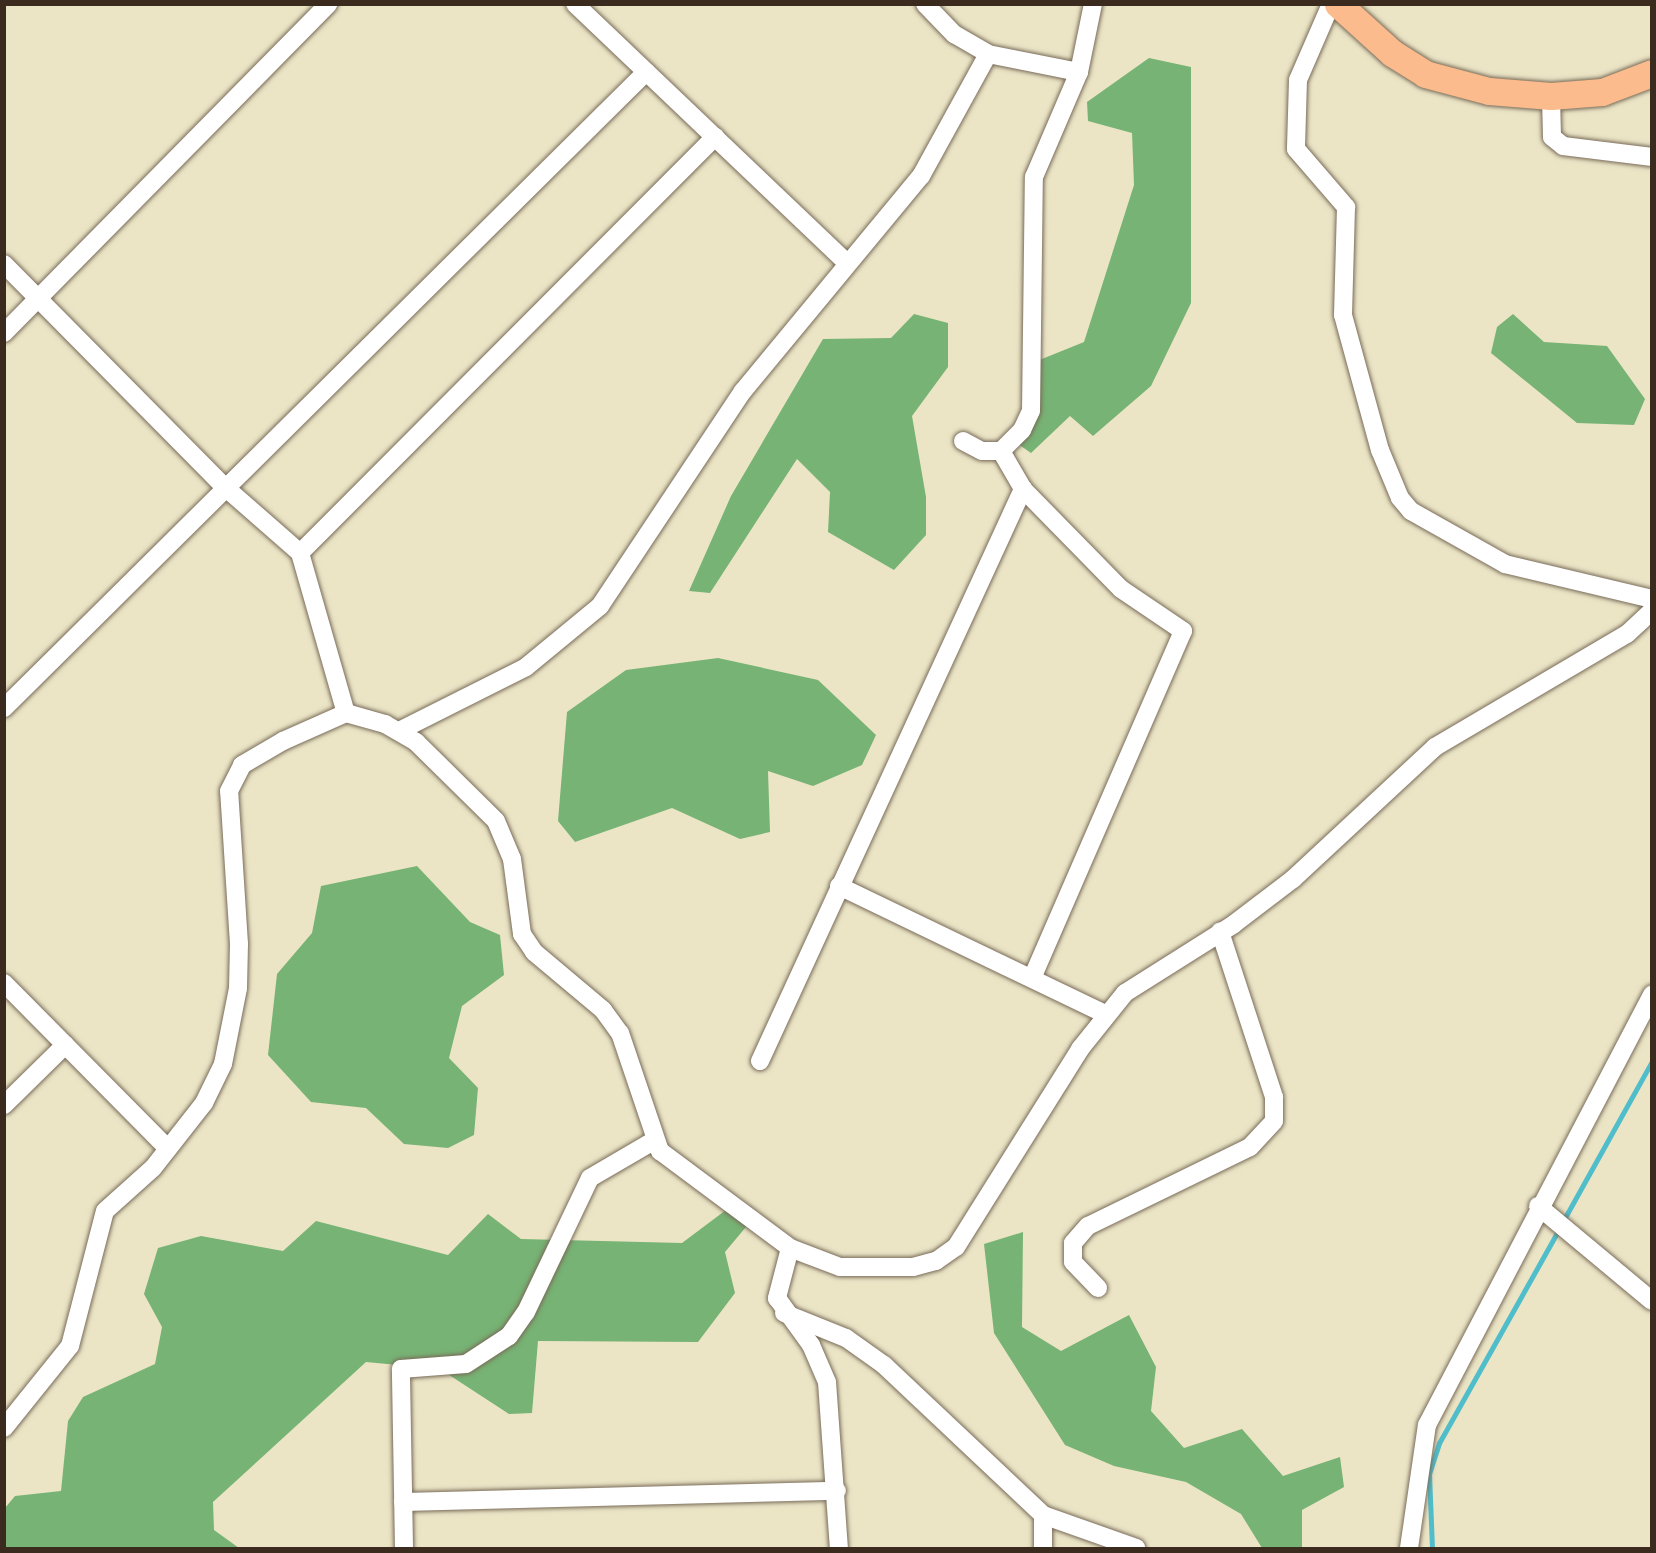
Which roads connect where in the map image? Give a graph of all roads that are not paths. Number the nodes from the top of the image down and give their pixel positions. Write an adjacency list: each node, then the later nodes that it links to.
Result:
1 (328, 4): 16 (street)
2 (575, 4): 8 (street)
3 (925, 4): 7 (street)
4 (1093, 4): 9 (street)
5 (1331, 4): 23 (street)
6 (1338, 4): 11 (main road)
7 (988, 54): 9 (street); 14 (street)
8 (646, 72): 12 (street); 20 (street)
9 (1079, 72): 19 (street)
10 (1652, 73): 11 (main road)
11 (1551, 96): 13 (street)
12 (715, 137): 14 (street); 22 (street)
13 (1652, 157)
14 (847, 263): 27 (street)
15 (4, 264): 16 (street)
16 (40, 300): 17 (street); 20 (street)
17 (4, 333)
18 (963, 441): 19 (street)
19 (1001, 451): 21 (street)
20 (227, 489): 22 (street); 25 (street)
21 (1023, 489): 28 (street); 30 (street)
22 (300, 553): 26 (street)
23 (1652, 599)
24 (1652, 611): 29 (street)
25 (4, 708)
26 (346, 713): 27 (street); 38 (street)
27 (399, 731): 37 (street)
28 (839, 886): 30 (street); 35 (street)
29 (1220, 932): 33 (street); 41 (street)
30 (1032, 978): 33 (street)
31 (4, 983): 34 (street)
32 (1652, 994): 39 (street)
33 (1105, 1014): 40 (street)
34 (64, 1044): 36 (street); 38 (street)
35 (760, 1061)
36 (4, 1105)
37 (655, 1140): 40 (street); 46 (street)
38 (168, 1149): 44 (street)
39 (1538, 1206): 42 (street); 52 (street)
40 (789, 1248): 43 (street)
41 (1098, 1288)
42 (1652, 1301)
43 (784, 1313): 45 (street); 47 (street)
44 (4, 1428)
45 (837, 1491): 46 (street); 49 (street)
46 (403, 1502): 48 (street)
47 (1043, 1515): 50 (street); 51 (street)
48 (404, 1548)
49 (839, 1548)
50 (1043, 1548)
51 (1136, 1548)
52 (1409, 1548)

